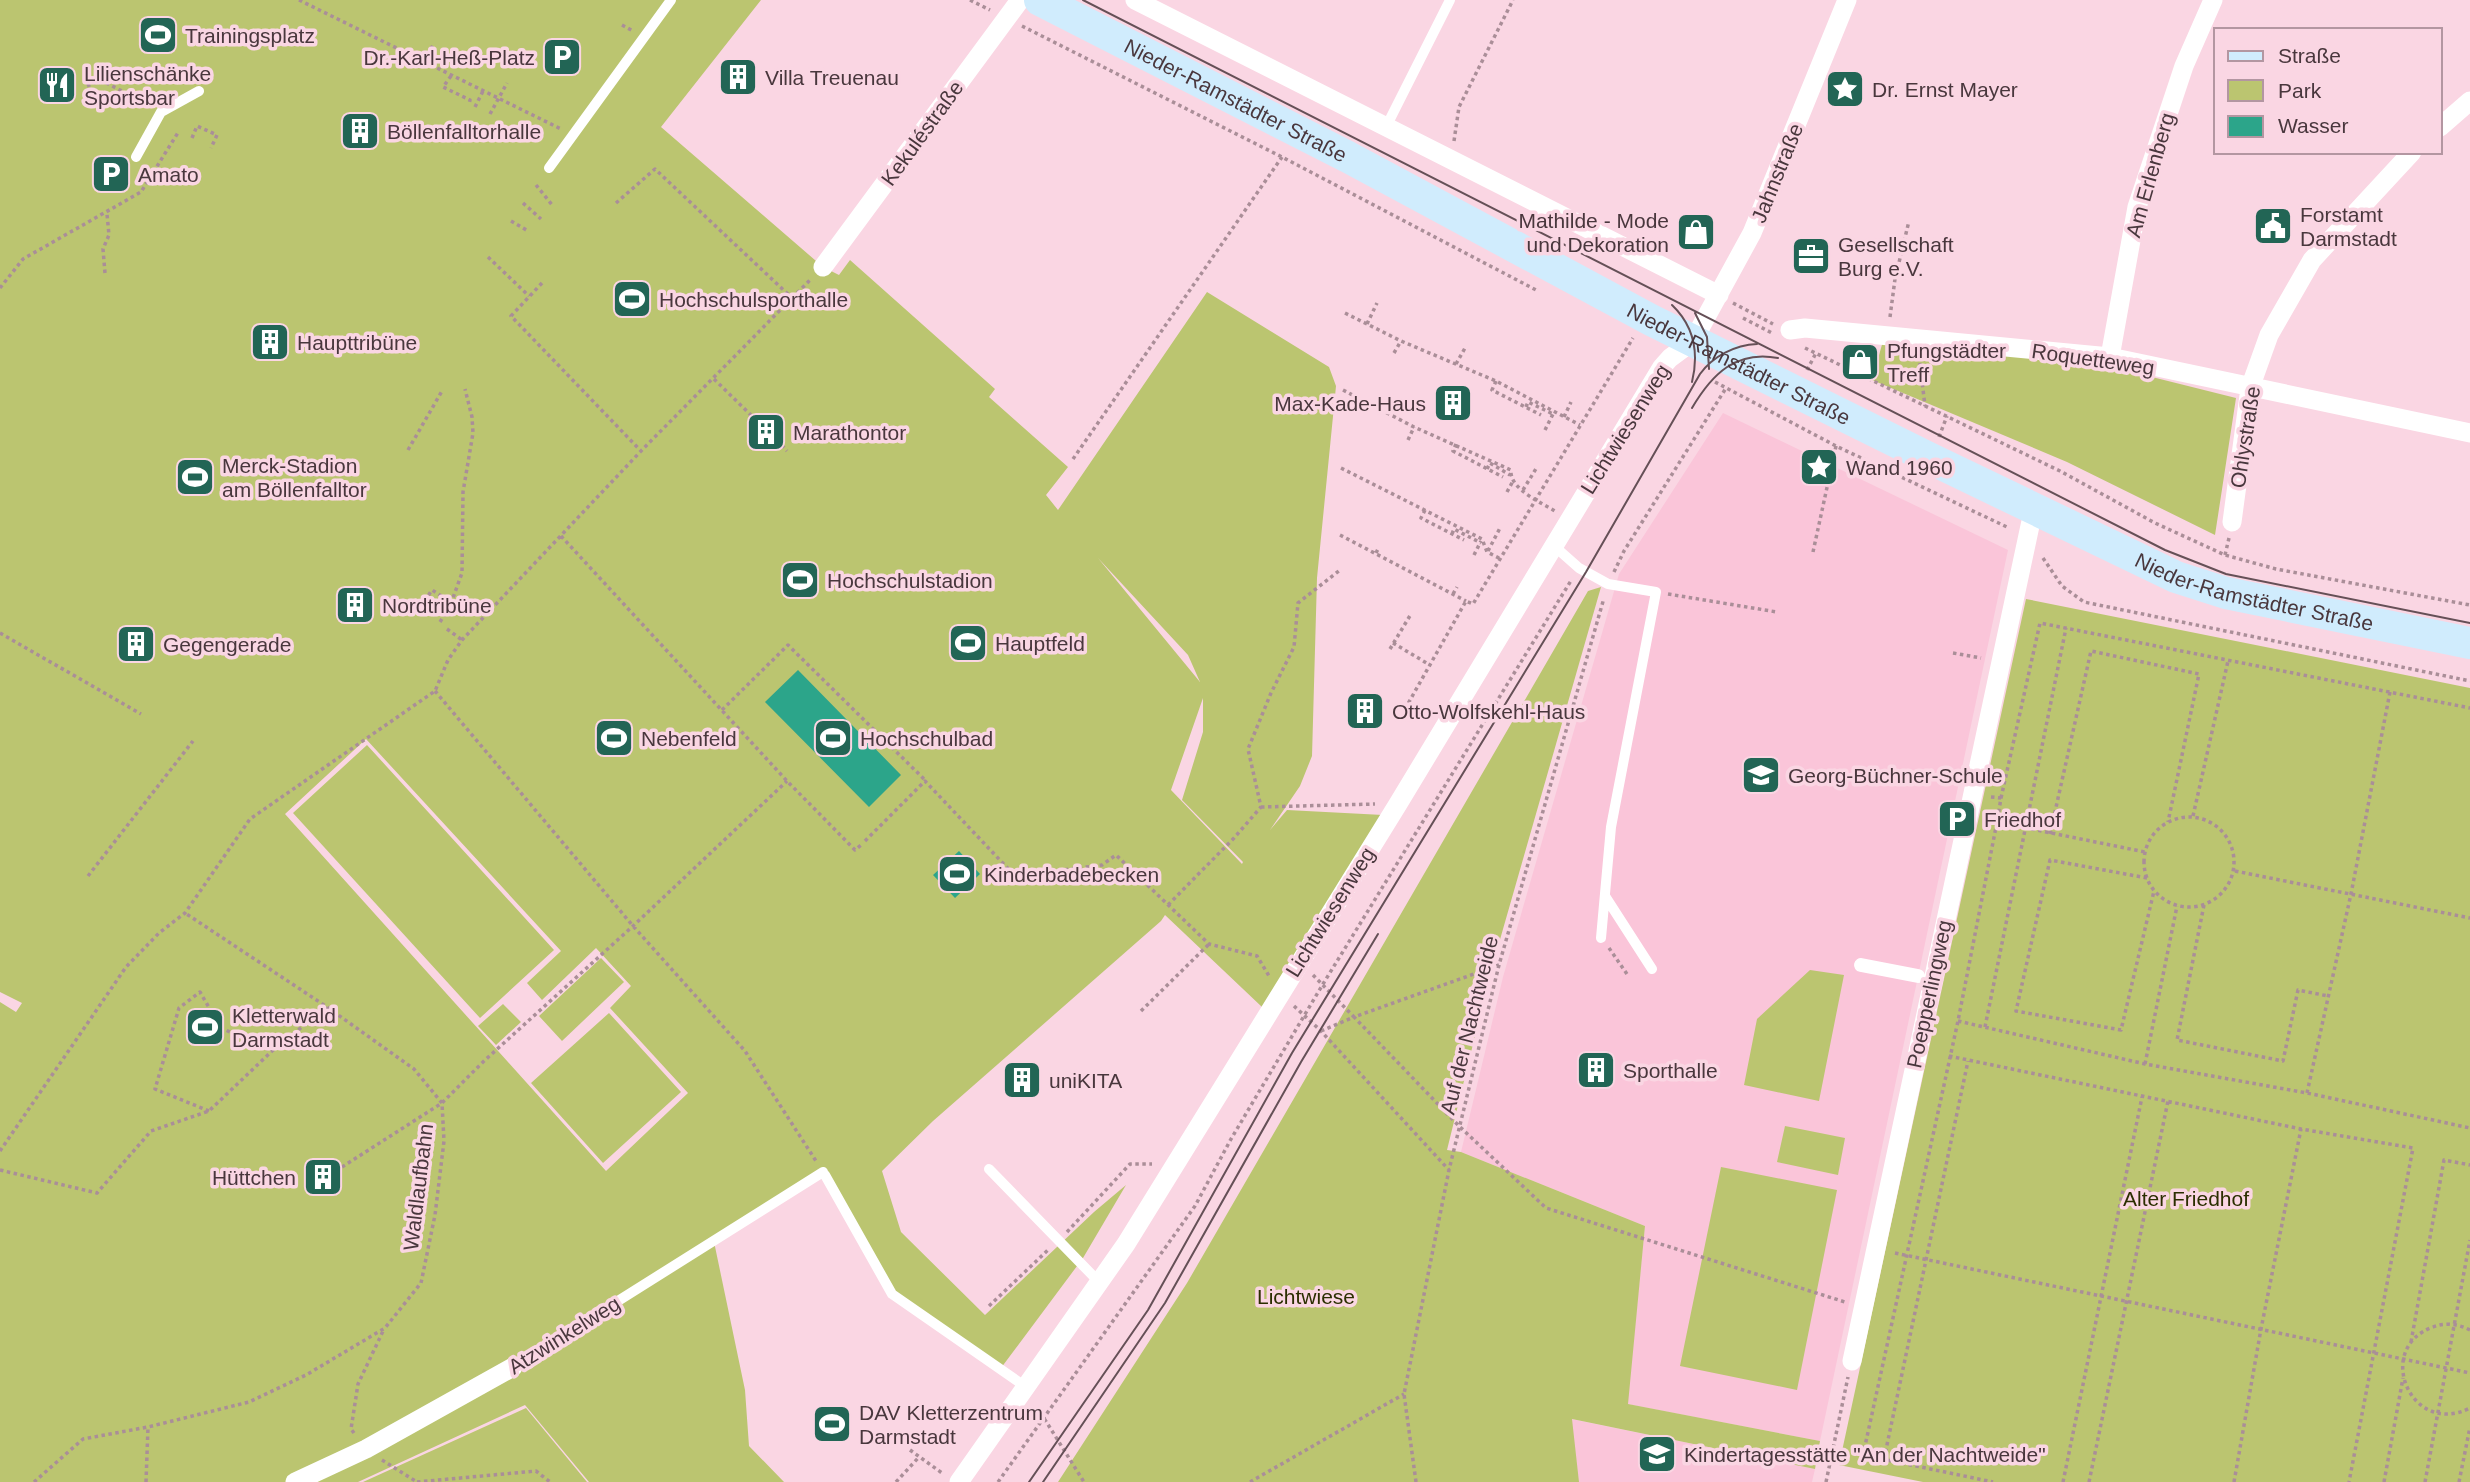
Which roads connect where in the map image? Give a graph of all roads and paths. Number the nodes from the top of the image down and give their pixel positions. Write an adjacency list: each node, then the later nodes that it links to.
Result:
1 (299, 0): 12 (path)
2 (671, 0): 27 (lane)
3 (1020, 0): 10 (street, Kekuléstraße)
4 (1040, 0): 60 (main road, Nieder-Ramstädter Straße)
5 (1135, 0): 25 (street, Nieder-Ramstädter Straße)
6 (1450, 0): 25 (lane)
7 (1513, 0): 33 (path)
8 (1847, 0): 50 (street, Jahnstraße)
9 (2214, 0): 64 (street, Am Erlenberg)
10 (1006, 18): 32 (path); 45 (street, Kekuléstraße)
11 (433, 45): 12 (path)
12 (424, 61): 13 (path)
13 (451, 75): 16 (path); 20 (path)
14 (507, 83): 18 (path)
15 (86, 86): 22 (path)
16 (483, 91): 18 (path); 21 (path)
17 (199, 92): 22 (lane)
18 (498, 99): 23 (path); 27 (path)
19 (2470, 101): 24 (street)
20 (469, 104)
21 (475, 107)
22 (161, 112): 31 (lane)
23 (490, 114)
24 (2442, 125)
25 (1386, 127): 33 (street, Nieder-Ramstädter Straße)
26 (179, 131): 39 (path)
27 (572, 135): 34 (lane)
28 (192, 138): 29 (path)
29 (211, 148)
30 (2410, 154): 71 (street, Ohlystraße)
31 (136, 157)
32 (1282, 157): 49 (path); 95 (path)
33 (1452, 161): 50 (street, Nieder-Ramstädter Straße)
34 (549, 168)
35 (536, 185): 38 (path)
36 (523, 203): 40 (path)
37 (616, 203): 52 (path)
38 (552, 204)
39 (107, 212): 46 (path); 48 (path)
40 (539, 217)
41 (1909, 221): 57 (path)
42 (513, 222): 43 (path)
43 (527, 230)
44 (488, 257): 51 (path)
45 (823, 267): 52 (path)
46 (104, 273)
47 (542, 283): 51 (path)
48 (0, 288)
49 (1546, 295)
50 (1719, 295): 56 (path); 60 (street, Jahnstraße)
51 (529, 296): 94 (path)
52 (792, 299): 67 (path)
53 (1377, 303): 55 (path)
54 (1345, 313): 55 (path)
55 (1367, 324): 59 (path)
56 (1790, 330): 57 (street, Roquetteweg)
57 (1888, 336): 58 (street, Roquetteweg)
58 (1917, 339): 64 (street, Roquetteweg); 76 (path)
59 (1401, 341): 63 (path); 65 (path)
60 (1693, 341): 106 (main road, Nieder-Ramstädter Straße); 114 (street, Lichtwiesenweg)
61 (1643, 344): 83 (path)
62 (1465, 348): 65 (path)
63 (1394, 353)
64 (2110, 357): 71 (street, Roquetteweg)
65 (1455, 364): 68 (path)
66 (1854, 374): 76 (path)
67 (715, 379): 82 (path); 94 (path)
68 (1496, 381): 77 (path); 78 (path)
69 (1717, 383): 70 (path)
70 (1726, 388): 91 (path); 123 (path, Auf der Nachtweide)
71 (2250, 388): 86 (street, Roquetteweg); 107 (street, Ohlystraße)
72 (465, 390): 128 (path)
73 (1343, 390): 84 (path)
74 (442, 391): 92 (path)
75 (1571, 402): 81 (path)
76 (1925, 406): 80 (path)
77 (1526, 407): 78 (path); 79 (path)
78 (1553, 413): 81 (path); 85 (path)
79 (1541, 415)
80 (1947, 416): 90 (path); 129 (path)
81 (1564, 417): 83 (path)
82 (760, 424)
83 (1580, 425): 104 (path)
84 (1415, 427): 88 (path); 89 (path)
85 (1545, 430)
86 (2470, 433)
87 (777, 440): 93 (path)
88 (1408, 440)
89 (1456, 444): 98 (path); 99 (path)
90 (1938, 444)
91 (1836, 446): 106 (path); 117 (path)
92 (408, 450)
93 (787, 450)
94 (641, 451): 111 (path)
95 (1073, 459)
96 (1537, 467): 102 (path)
97 (1341, 468): 105 (path)
98 (1487, 469): 99 (path); 100 (path)
99 (1510, 475): 101 (path)
100 (1503, 477)
101 (1513, 481): 102 (path); 103 (path)
102 (1523, 491): 104 (path)
103 (1507, 492)
104 (1536, 499): 120 (path)
105 (1425, 510): 109 (path); 113 (path)
106 (2031, 522): 139 (main road, Nieder-Ramstädter Straße); 143 (street, Poepperlingweg); 145 (path)
107 (2232, 523)
108 (1500, 528): 116 (path)
109 (1452, 534): 112 (path); 113 (path)
110 (1340, 535): 118 (path)
111 (561, 536): 137 (path); 150 (path)
112 (1464, 540)
113 (1481, 541): 116 (path); 119 (path)
114 (1553, 545): 121 (lane); 157 (street, Lichtwiesenweg)
115 (1379, 547): 118 (path)
116 (1487, 552): 120 (path)
117 (1813, 552)
118 (1376, 553): 125 (path)
119 (1474, 555)
120 (1499, 558): 127 (path)
121 (1579, 568): 123 (lane); 188 (path)
122 (1340, 570): 158 (path)
123 (1608, 584): 172 (lane); 183 (path, Auf der Nachtweide)
124 (1457, 587): 125 (path)
125 (1453, 594): 127 (path)
126 (1675, 595): 131 (path)
127 (1466, 601): 144 (path)
128 (451, 603): 130 (path); 133 (path)
129 (2470, 605)
130 (422, 612)
131 (1777, 612)
132 (1411, 614): 138 (path)
133 (440, 622)
134 (2066, 628): 142 (path); 156 (path); 162 (path)
135 (447, 629): 137 (path)
136 (0, 633): 151 (path)
137 (462, 640): 146 (path)
138 (1393, 643): 140 (path); 144 (path)
139 (2470, 643)
140 (1390, 649)
141 (1953, 653): 143 (path)
142 (2228, 661): 147 (path); 159 (path)
143 (2001, 662): 155 (street, Poepperlingweg)
144 (1430, 665): 149 (path)
145 (2470, 681)
146 (435, 691): 176 (path); 178 (path)
147 (2390, 692): 148 (path); 171 (path)
148 (2470, 708)
149 (1405, 709)
150 (722, 710): 153 (path); 154 (path)
151 (141, 714)
152 (193, 741): 168 (path)
153 (787, 781): 165 (path); 178 (path)
154 (925, 781): 164 (path); 173 (path)
155 (1972, 793): 156 (path); 187 (street, Poepperlingweg)
156 (2001, 799): 160 (path)
157 (1398, 804): 158 (path); 182 (street, Lichtwiesenweg)
158 (1261, 807): 173 (path)
159 (2193, 816): 161 (path); 167 (path)
160 (1997, 822): 162 (path); 195 (path)
161 (2168, 822): 163 (path); 166 (path)
162 (2024, 828): 163 (path); 196 (path)
163 (2050, 834): 166 (path)
164 (865, 841)
165 (861, 845)
166 (2145, 852): 169 (path)
167 (2235, 871): 171 (path); 174 (path)
168 (88, 876)
169 (2147, 878): 170 (path); 170 (path)
170 (2154, 891): 175 (path)
171 (2351, 894): 177 (path); 190 (path)
172 (1605, 895): 179 (lane); 185 (lane)
173 (1168, 905): 180 (path)
174 (2204, 905): 175 (path); 190 (path)
175 (2177, 906): 201 (path)
176 (185, 913): 191 (path, Waldlaufbahn); 210 (path)
177 (2470, 918)
178 (633, 926): 205 (path); 217 (path)
179 (1601, 938)
180 (1209, 944): 189 (path); 192 (path)
181 (1615, 957): 186 (path)
182 (1298, 962): 188 (path); 189 (street, Lichtwiesenweg)
183 (1499, 965): 194 (path); 207 (path, Auf der Nachtweide)
184 (1861, 965): 187 (street)
185 (1652, 969)
186 (1626, 974)
187 (1925, 978): 220 (street, Poepperlingweg)
188 (1323, 984): 193 (path); 194 (path)
189 (1279, 993): 193 (path); 211 (street, Lichtwiesenweg)
190 (2328, 996): 202 (path)
191 (327, 1007): 198 (path); 205 (path, Waldlaufbahn)
192 (1140, 1011)
193 (1305, 1014): 197 (path); 244 (path)
194 (1354, 1017): 197 (path); 207 (path)
195 (1958, 1021): 196 (path); 199 (path)
196 (1985, 1027): 201 (path)
197 (1321, 1031): 216 (path)
198 (272, 1051): 206 (path); 206 (path)
199 (1949, 1056): 200 (path); 221 (path)
200 (1969, 1060): 203 (path); 222 (path)
201 (2145, 1064): 202 (path)
202 (2306, 1093): 208 (path)
203 (2142, 1096): 204 (path); 224 (path)
204 (2168, 1101): 209 (path); 225 (path)
205 (442, 1103): 213 (path); 229 (path, Waldlaufbahn)
206 (209, 1111): 214 (path)
207 (1459, 1126): 216 (path, Auf der Nachtweide); 227 (path)
208 (2470, 1128)
209 (2301, 1129): 230 (path); 233 (path)
210 (0, 1151)
211 (1174, 1164): 219 (path); 223 (street, Lichtwiesenweg)
212 (2470, 1165): 232 (path)
213 (342, 1167)
214 (0, 1170)
215 (989, 1170): 219 (lane)
216 (1449, 1170): 241 (path, Auf der Nachtweide)
217 (824, 1173): 236 (lane, Atzwinkelweg); 240 (lane)
218 (2470, 1240): 228 (path)
219 (1058, 1241): 223 (lane); 226 (path)
220 (1875, 1249): 221 (path); 227 (street, Poepperlingweg)
221 (1906, 1255): 222 (path); 250 (path)
222 (1928, 1259): 224 (path); 250 (path)
223 (1100, 1283): 240 (street, Lichtwiesenweg)
224 (2102, 1296): 225 (path); 264 (path)
225 (2127, 1301): 230 (path); 265 (path)
226 (989, 1306)
227 (1863, 1307): 235 (street, Poepperlingweg)
228 (2454, 1324): 231 (path); 232 (path); 237 (path)
229 (385, 1328): 245 (path, Waldlaufbahn); 247 (path)
230 (2260, 1329): 233 (path); 266 (path)
231 (2470, 1330)
232 (2411, 1342): 234 (path)
233 (2374, 1353): 234 (path); 267 (path)
234 (2404, 1359): 237 (path); 239 (path)
235 (1852, 1362): 262 (path)
236 (513, 1367): 254 (street, Atzwinkelweg)
237 (2445, 1368): 238 (path); 243 (path)
238 (2470, 1373)
239 (2403, 1376): 243 (path); 268 (path)
240 (1027, 1387): 244 (path); 251 (street, Lichtwiesenweg)
241 (1404, 1394): 260 (path); 261 (path, Auf der Nachtweide)
242 (2470, 1408): 243 (path)
243 (2437, 1413): 269 (path)
244 (1043, 1420): 258 (path); 259 (path)
245 (148, 1427): 252 (path, Waldlaufbahn); 253 (path)
246 (2470, 1427): 270 (path)
247 (351, 1429)
248 (910, 1450): 249 (path)
249 (919, 1457): 251 (path); 257 (path)
250 (1884, 1459): 263 (path)
251 (953, 1479)
252 (34, 1482)
253 (146, 1482)
254 (295, 1482)
255 (417, 1482): 256 (path)
256 (550, 1482)
257 (896, 1482)
258 (998, 1482)
259 (1084, 1482)
260 (1250, 1482)
261 (1416, 1482)
262 (1826, 1482)
263 (1993, 1482)
264 (2063, 1482)
265 (2089, 1482)
266 (2234, 1482)
267 (2349, 1482)
268 (2384, 1482)
269 (2425, 1482)
270 (2459, 1482)

